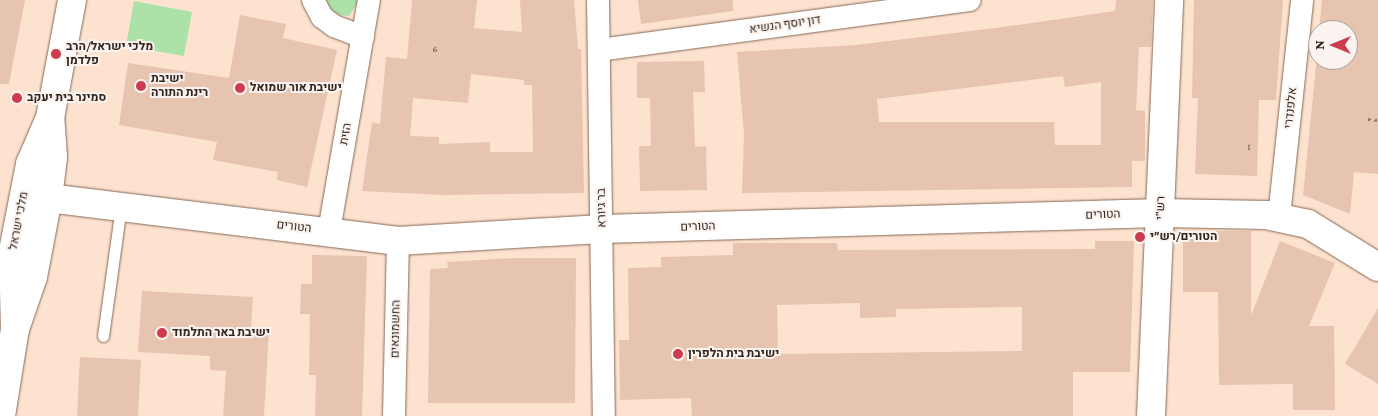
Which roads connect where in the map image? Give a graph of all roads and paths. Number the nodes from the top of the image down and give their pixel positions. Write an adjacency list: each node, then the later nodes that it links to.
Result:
1 (72, 0): 10 (street, מלכי ישראל)
2 (313, 0): 8 (street)
3 (370, 0): 8 (street, הזית)
4 (598, 0): 9 (street, בר גיורא)
5 (970, 0): 9 (street, דון יוסף הנשיא)
6 (1169, 0): 16 (street, רש"י)
7 (1302, 0): 17 (street, אלפנדרי)
8 (363, 37): 19 (street, הזית)
9 (600, 50): 18 (street, בר גיורא)
10 (50, 118): 13 (street, מלכי ישראל); 14 (street, מלכי ישראל)
11 (1368, 119): 12 (path)
12 (1378, 120)
13 (30, 164): 14 (street); 21 (street, מלכי ישראל)
14 (48, 198): 15 (street, הטורים); 23 (street, מלכי ישראל)
15 (121, 206): 19 (street, הטורים); 25 (lane)
16 (1161, 213): 17 (street, הטורים); 18 (street, הטורים); 29 (street, רש"י)
17 (1280, 217): 22 (street, הטורים)
18 (602, 229): 20 (street, הטורים); 28 (street, בר גיורא)
19 (329, 231): 20 (street, הטורים)
20 (398, 241): 27 (street, החשמונאים)
21 (6, 250): 23 (street); 24 (street, מלכי ישראל)
22 (1378, 267)
23 (33, 277): 24 (street, מלכי ישראל)
24 (15, 329): 26 (street, מלכי ישראל)
25 (103, 336)
26 (1, 416)
27 (394, 416)
28 (604, 416)
29 (1151, 416)

